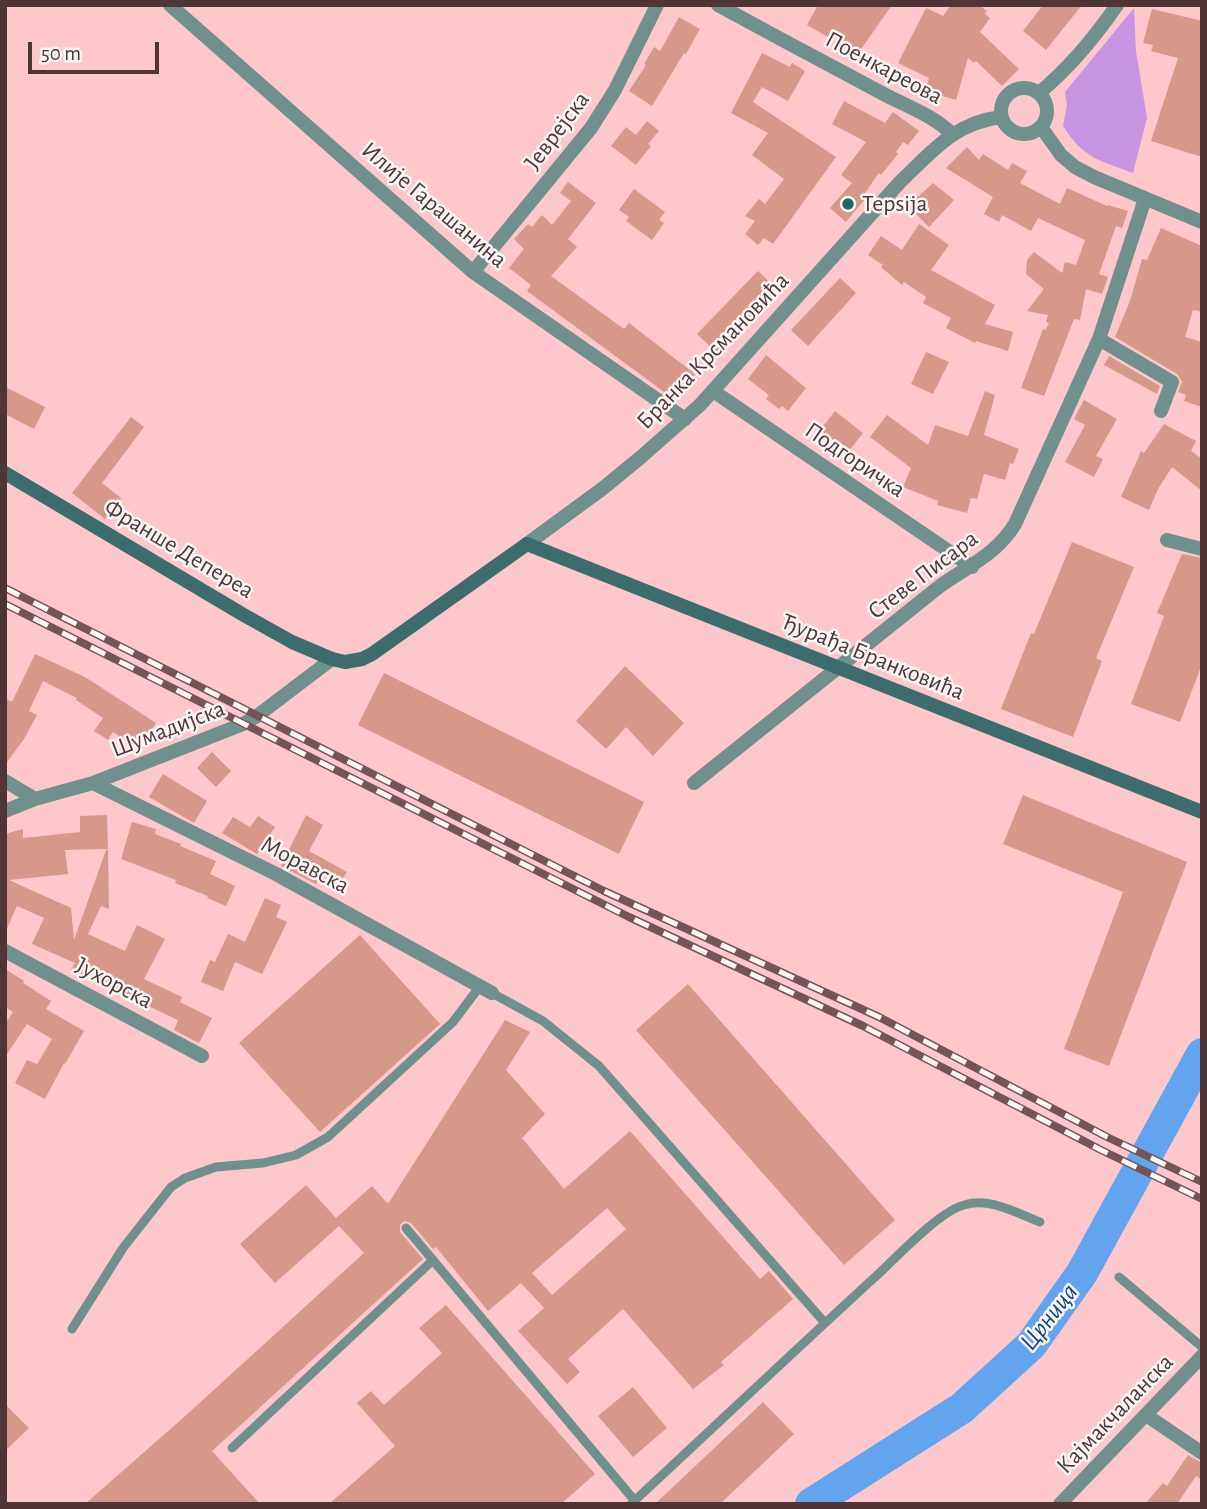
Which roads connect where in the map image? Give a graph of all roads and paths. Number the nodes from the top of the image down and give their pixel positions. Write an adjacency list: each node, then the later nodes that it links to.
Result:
1 (170, 5): 11 (street, Илије Гарашанина)
2 (657, 5): 11 (street, Јеврејска)
3 (718, 5): 8 (street, Поенкареова)
4 (1117, 5): 5 (street)
5 (1039, 93): 6 (street); 7 (street)
6 (1001, 117): 7 (street); 8 (street, Бранка Крсмановића)
7 (1041, 127): 9 (street)
8 (952, 134): 13 (street, Бранка Крсмановића)
9 (1145, 199): 10 (street); 12 (street, Стеве Писара)
10 (1202, 222)
11 (473, 271): 15 (street, Илије Гарашанина)
12 (1099, 340): 14 (street); 20 (street, Стеве Писара)
13 (713, 391): 15 (street, Бранка Крсмановића); 20 (street, Подгоричка)
14 (1161, 411)
15 (685, 419): 18 (street, Бранка Крсмановића)
16 (5, 473): 21 (main road, Франше Депереа)
17 (1167, 540): 19 (street)
18 (527, 544): 21 (main road, Бранка Крсмановића); 22 (main road, Ђурађа Бранковића)
19 (1202, 548)
20 (972, 566): 22 (street, Стеве Писара)
21 (331, 659): 24 (street, Шумадијска)
22 (839, 668): 25 (street, Стеве Писара); 28 (main road, Ђурађа Бранковића)
23 (5, 781): 26 (street)
24 (93, 783): 26 (street, Шумадијска); 30 (street, Моравска)
25 (694, 783)
26 (35, 799): 27 (street, Шумадијска)
27 (5, 811)
28 (1202, 812)
29 (5, 951): 31 (street, Јухорска)
30 (486, 989): 36 (lane); 37 (lane)
31 (202, 1056)
32 (1040, 1222): 36 (lane)
33 (406, 1228): 34 (lane)
34 (432, 1261): 41 (lane); 43 (lane)
35 (1119, 1277): 38 (lane)
36 (825, 1323): 43 (lane)
37 (72, 1329)
38 (1202, 1348)
39 (1202, 1356): 40 (street, Кајмакчаланска)
40 (1146, 1415): 42 (street); 44 (street, Кајмакчаланска)
41 (232, 1448)
42 (1202, 1453)
43 (633, 1502)
44 (1060, 1504)

